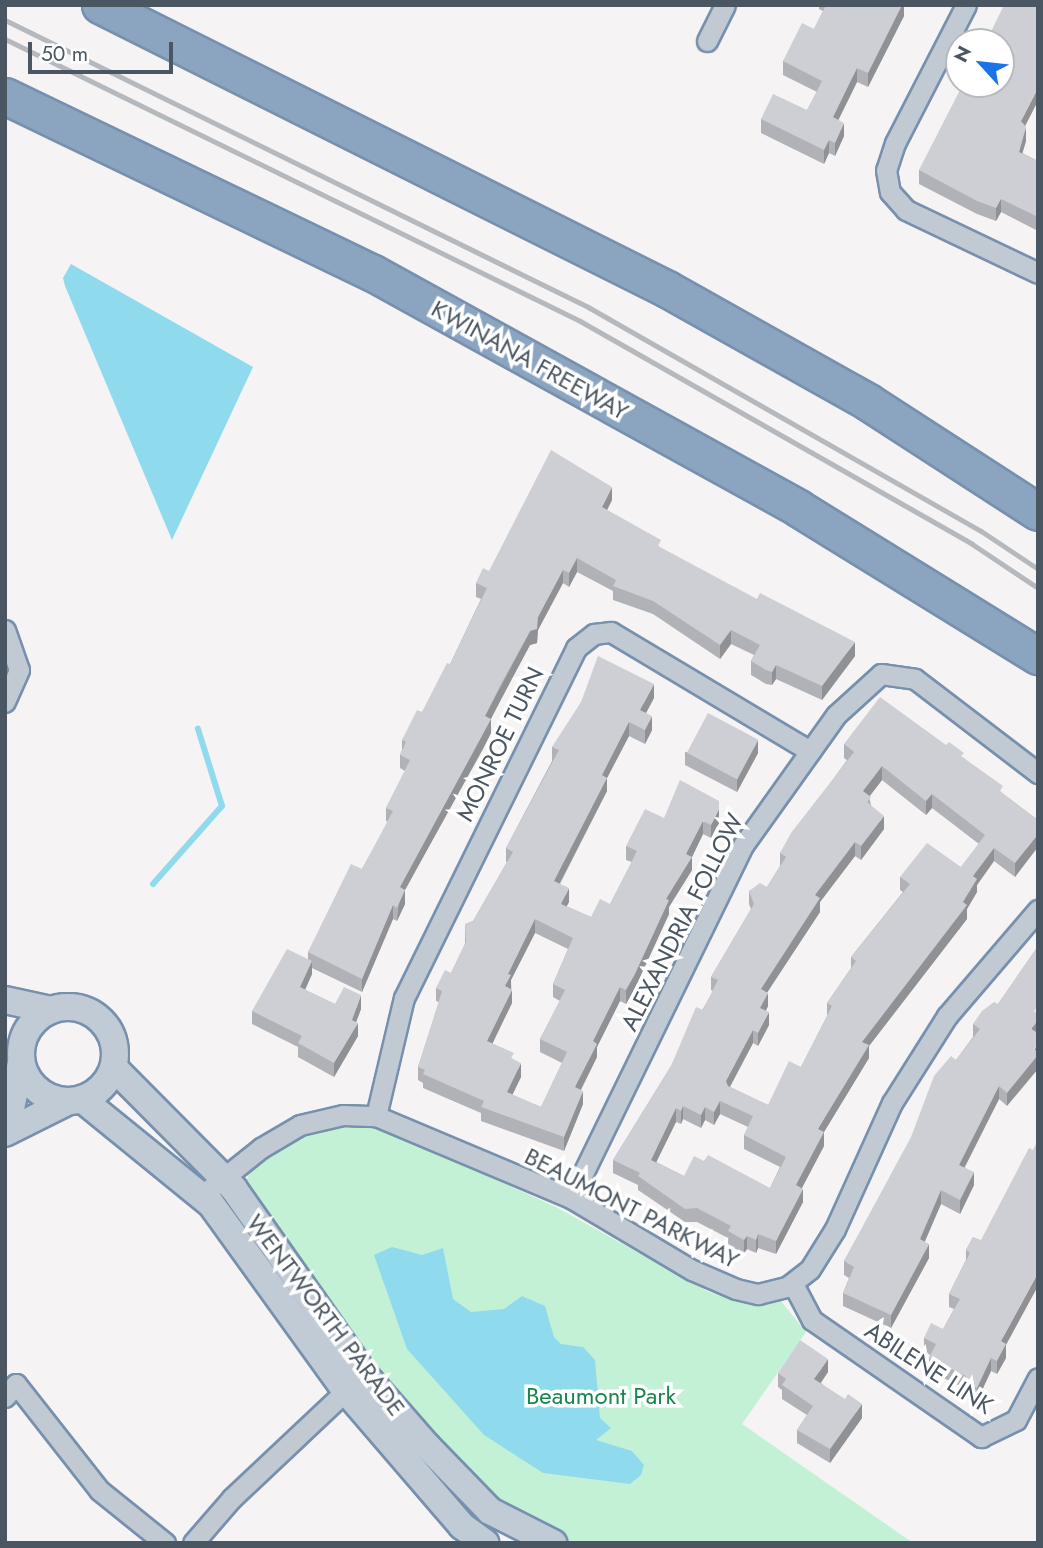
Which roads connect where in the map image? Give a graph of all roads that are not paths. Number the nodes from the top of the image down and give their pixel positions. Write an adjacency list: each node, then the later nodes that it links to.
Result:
1 (100, 5): 7 (highway)
2 (725, 5): 4 (street)
3 (966, 5): 6 (street)
4 (707, 41)
5 (5, 96): 9 (highway, KWINANA FREEWAY)
6 (1038, 273)
7 (1038, 512)
8 (5, 630): 10 (street)
9 (1038, 656)
10 (5, 702)
11 (810, 751): 12 (street, ALEXANDRIA FOLLOW); 19 (street, MONROE TURN); 23 (street, ALEXANDRIA FOLLOW)
12 (1038, 773)
13 (1037, 914): 24 (street)
14 (5, 1000): 15 (street)
15 (51, 1010): 16 (street); 17 (street)
16 (16, 1049): 18 (street, WENTWORTH PARADE); 20 (street)
17 (114, 1068): 18 (street); 21 (street, WENTWORTH PARADE)
18 (75, 1101): 20 (street); 22 (street, WENTWORTH PARADE)
19 (376, 1116): 21 (street, BEAUMONT PARKWAY); 23 (street, BEAUMONT PARKWAY)
20 (6, 1132)
21 (222, 1177): 22 (street, BEAUMONT PARKWAY); 26 (street, WENTWORTH PARADE)
22 (201, 1196): 26 (street, WENTWORTH PARADE)
23 (571, 1198): 24 (street, BEAUMONT PARKWAY)
24 (793, 1284): 25 (street, ABILENE LINK)
25 (1038, 1378)
26 (355, 1383): 28 (street, WENTWORTH PARADE); 29 (street, WENTWORTH PARADE); 31 (street)
27 (5, 1397): 30 (street)
28 (490, 1511): 29 (street); 32 (street, WENTWORTH PARADE)
29 (476, 1540)
30 (165, 1543)
31 (193, 1543)
32 (553, 1543)

